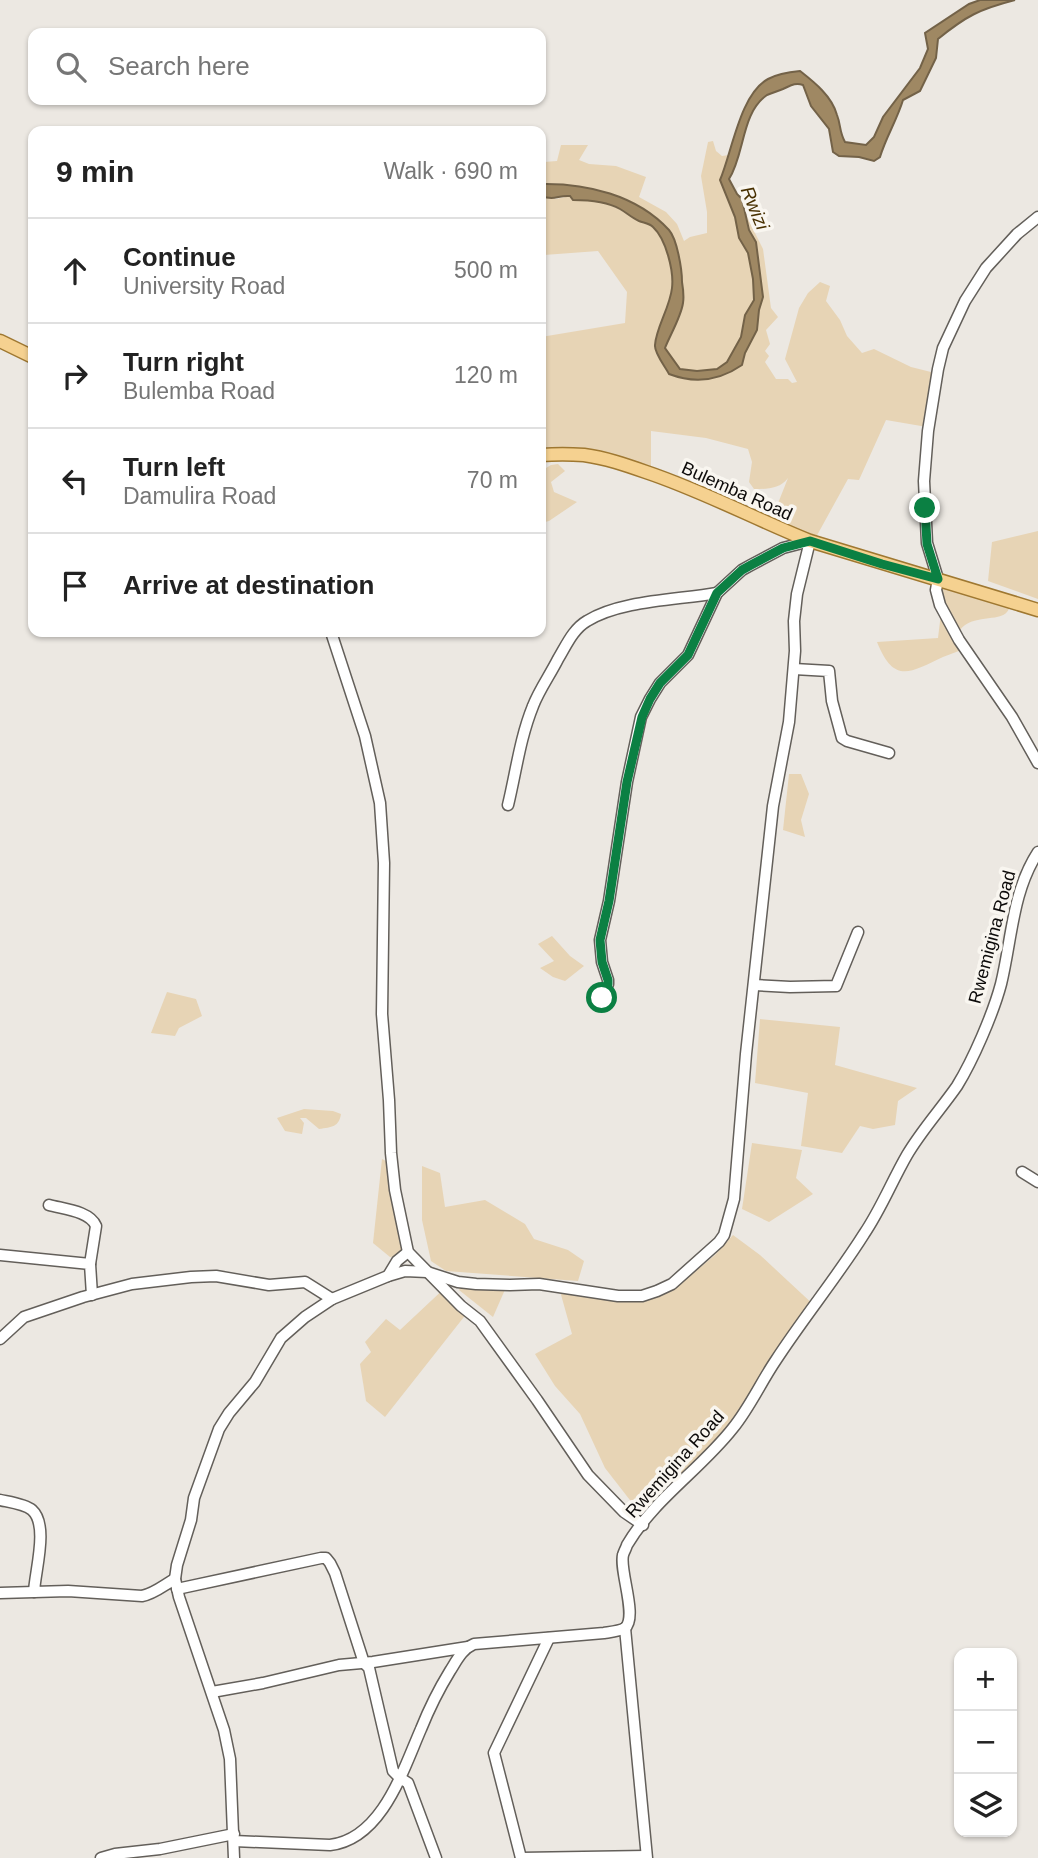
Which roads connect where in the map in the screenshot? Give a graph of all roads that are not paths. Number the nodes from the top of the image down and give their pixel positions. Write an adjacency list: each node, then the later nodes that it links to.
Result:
1 (1038, 217): 6 (street)
2 (0, 341): 3 (main road)
3 (28, 355)
4 (546, 455): 5 (main road, Bulemba Road)
5 (810, 541): 6 (main road, Bulemba Road); 7 (street); 10 (street)
6 (938, 579): 8 (main road, Bulemba Road); 12 (street)
7 (717, 593): 13 (street); 17 (street)
8 (1038, 610)
9 (333, 637): 21 (street)
10 (794, 669): 11 (street); 16 (street)
11 (889, 753)
12 (1038, 763)
13 (508, 805)
14 (1038, 852): 30 (street, Rwemigina Road)
15 (858, 932): 16 (street)
16 (754, 985): 24 (street)
17 (602, 998)
18 (1023, 1172): 19 (street)
19 (1038, 1182)
20 (49, 1205): 23 (street)
21 (408, 1252): 24 (street); 25 (street)
22 (0, 1255): 23 (street)
23 (90, 1264): 26 (street)
24 (427, 1272): 25 (street); 30 (street)
25 (387, 1276): 27 (street)
26 (92, 1294): 27 (street); 28 (street)
27 (332, 1299): 31 (street)
28 (0, 1339)
29 (0, 1500): 32 (street)
30 (643, 1525): 34 (street, Rwemigina Road)
31 (176, 1584): 32 (street); 37 (street); 38 (street)
32 (34, 1592): 33 (street)
33 (0, 1593)
34 (625, 1628): 35 (street); 41 (street, Rwemigina Road)
35 (549, 1638): 36 (street); 45 (street)
36 (468, 1647): 37 (street); 39 (street)
37 (364, 1663): 38 (street); 39 (street)
38 (212, 1692): 40 (street)
39 (400, 1778): 40 (street); 44 (street)
40 (234, 1837): 42 (street); 43 (street)
41 (647, 1857): 45 (street)
42 (101, 1858)
43 (234, 1858)
44 (436, 1858)
45 (521, 1858)

